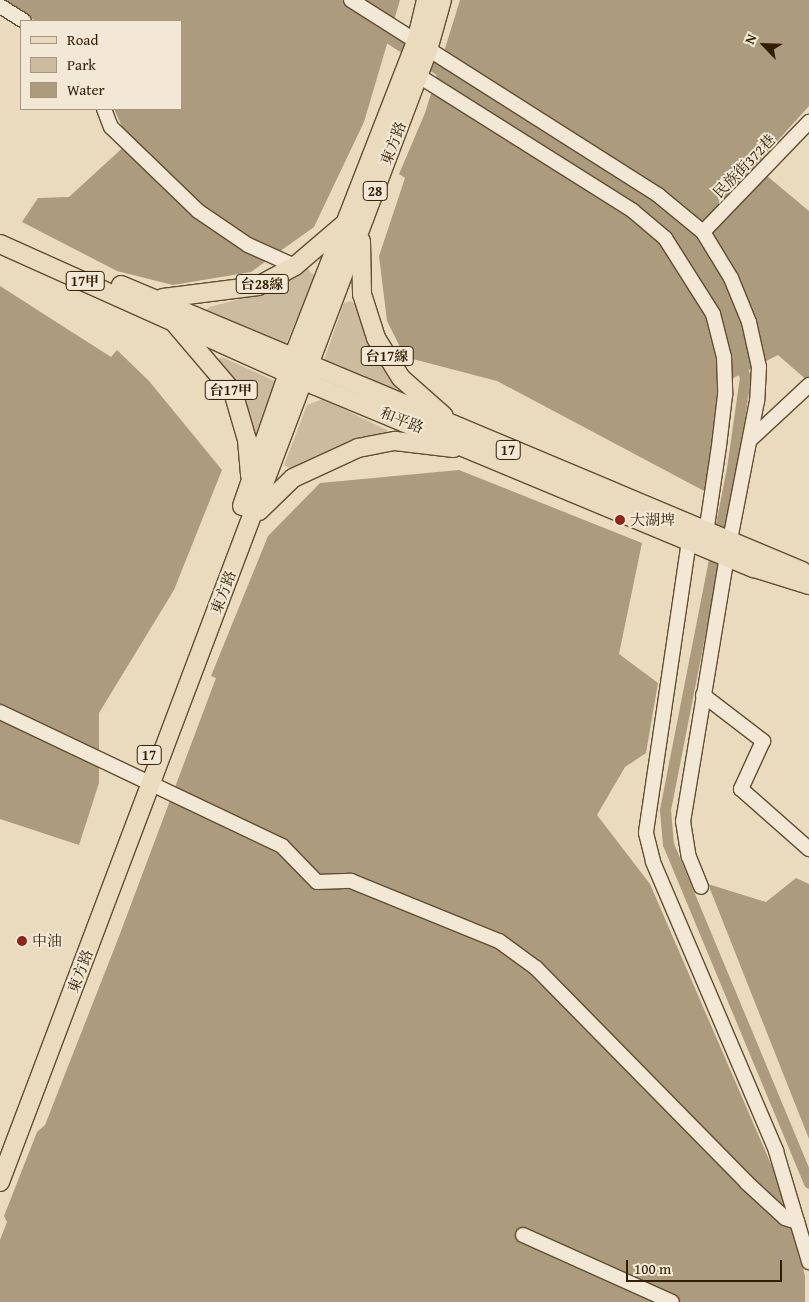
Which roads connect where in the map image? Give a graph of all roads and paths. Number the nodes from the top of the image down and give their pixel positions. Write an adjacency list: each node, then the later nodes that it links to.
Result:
1 (351, 0): 6 (lane)
2 (426, 0): 6 (main road, 東方路 / 28)
3 (442, 0): 6 (main road, 東方路 / 28)
4 (0, 6): 5 (lane)
5 (22, 20)
6 (422, 46): 7 (main road, 東方路 / 28); 11 (lane)
7 (412, 72): 10 (main road, 東方路 / 28); 23 (lane)
8 (104, 110): 14 (lane)
9 (809, 122): 11 (lane, 民族街372巷)
10 (354, 222): 14 (main road, 台28線); 17 (main road, 東方路 / 28); 20 (main road, 台17線)
11 (702, 232): 19 (lane)
12 (0, 236): 15 (main road, 和平路 / 17甲)
13 (0, 244): 16 (main road, 和平路 / 17甲)
14 (296, 266): 15 (main road, 台28線)
15 (158, 298): 17 (main road, 和平路 / 17甲)
16 (169, 318): 17 (main road, 和平路 / 17甲); 21 (main road, 台17甲)
17 (299, 370): 20 (main road, 和平路 / 17); 21 (main road, 東方路 / 17); 22 (main road, 東方路 / 17)
18 (809, 384): 19 (lane)
19 (750, 440): 24 (lane)
20 (490, 449): 22 (main road); 23 (main road, 和平路 / 17)
21 (251, 484): 29 (main road, 東方路 / 17)
22 (246, 530): 29 (main road, 東方路 / 17)
23 (702, 538): 24 (main road, 和平路 / 17); 34 (lane)
24 (726, 548): 25 (main road, 和平路 / 17); 26 (main road, 和平路 / 17); 27 (lane)
25 (809, 574)
26 (809, 585)
27 (703, 695): 30 (lane); 31 (lane)
28 (0, 712): 29 (lane)
29 (145, 783): 32 (main road, 東方路 / 17); 33 (main road, 東方路 / 17); 34 (lane)
30 (809, 849)
31 (701, 887)
32 (0, 1150)
33 (0, 1182)
34 (797, 1222): 36 (lane)
35 (523, 1235): 37 (lane)
36 (809, 1262)
37 (672, 1302)

